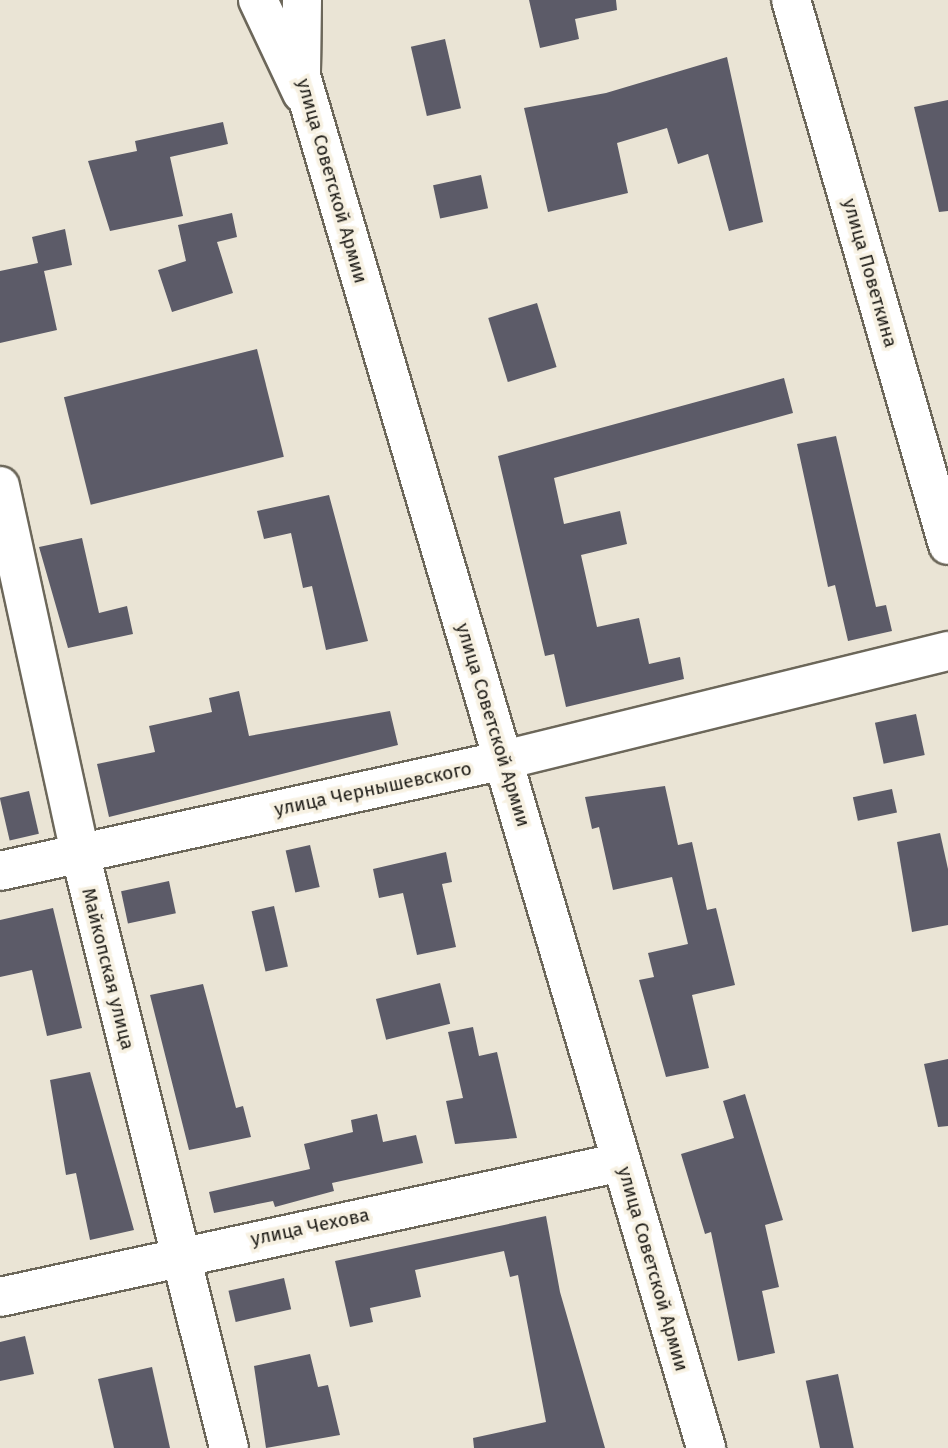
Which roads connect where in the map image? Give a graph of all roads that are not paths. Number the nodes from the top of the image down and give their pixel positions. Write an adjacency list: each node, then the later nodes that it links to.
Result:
1 (258, 0): 4 (street)
2 (302, 0): 4 (street, улица Советской Армии)
3 (791, 0): 6 (street, улица Поветкина)
4 (313, 119): 8 (street, улица Советской Армии)
5 (0, 486): 9 (street, Майкопская улица)
6 (948, 545)
7 (948, 651): 8 (street, улица Чернышевского)
8 (504, 760): 9 (street, улица Чернышевского); 11 (street, улица Советской Армии)
9 (80, 853): 10 (street, улица Чернышевского); 12 (street, Майкопская улица)
10 (0, 871)
11 (621, 1162): 12 (street, улица Чехова); 15 (street, улица Советской Армии)
12 (177, 1255): 13 (street, улица Чехова); 14 (street, Майкопская улица)
13 (0, 1297)
14 (229, 1448)
15 (706, 1448)

